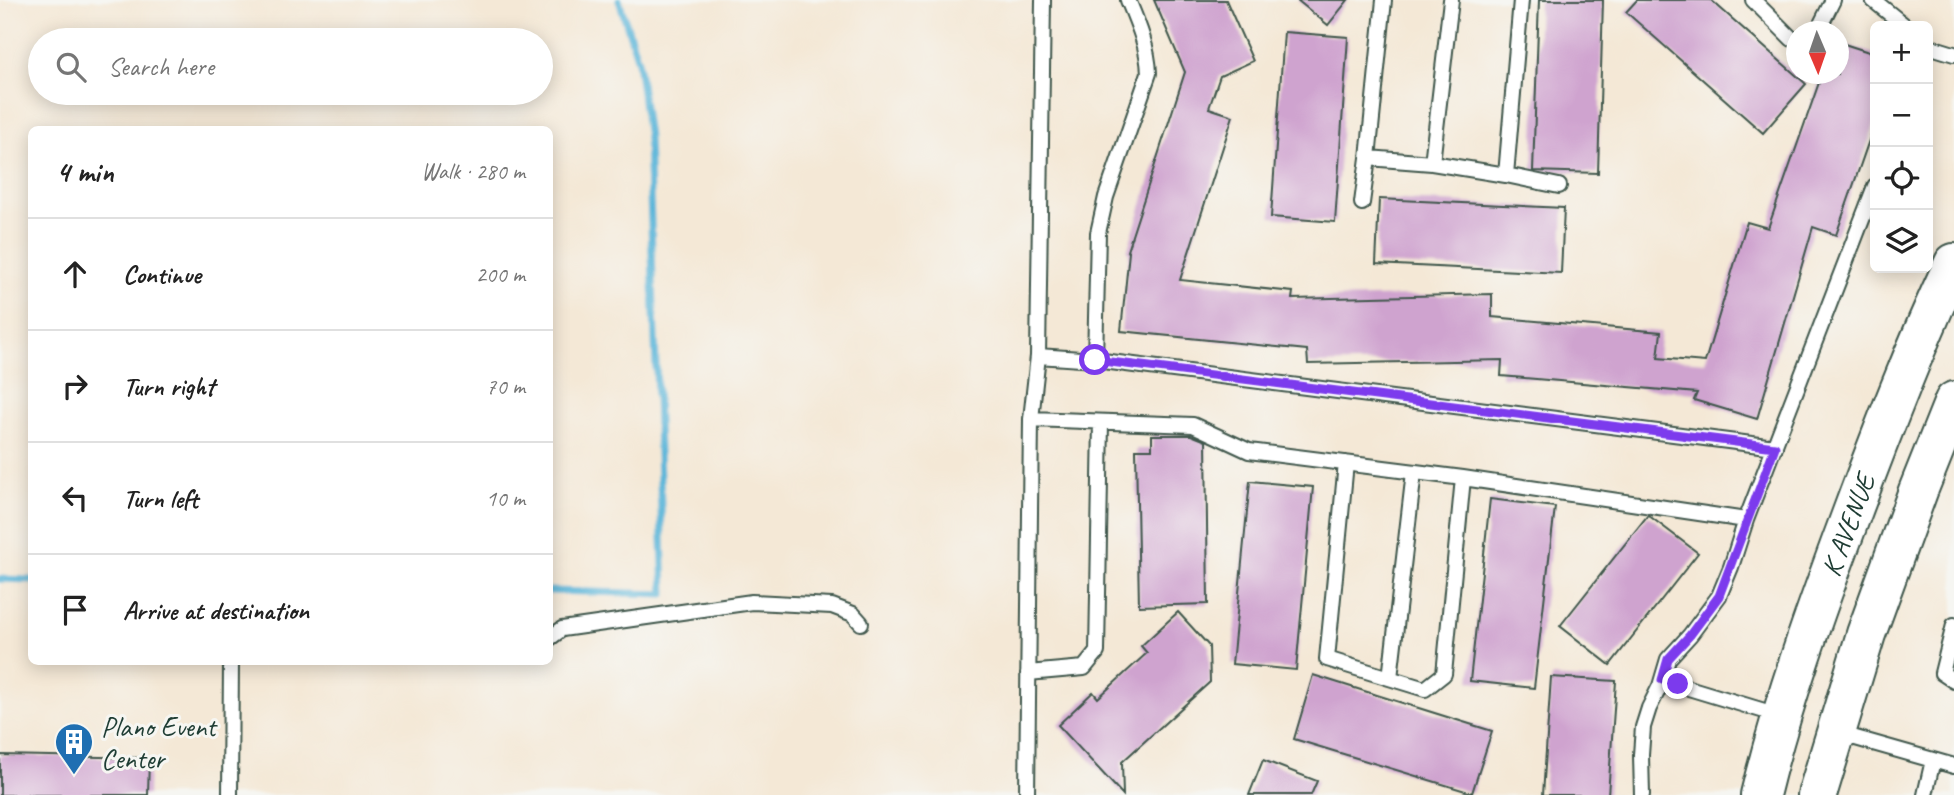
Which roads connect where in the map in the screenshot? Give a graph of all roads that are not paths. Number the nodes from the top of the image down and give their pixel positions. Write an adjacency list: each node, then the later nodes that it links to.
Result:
1 (1043, 0): 21 (lane)
2 (1128, 0): 22 (lane)
3 (1384, 0): 14 (lane)
4 (1451, 0): 15 (lane)
5 (1521, 0): 16 (lane)
6 (1753, 0): 11 (lane)
7 (1833, 0): 9 (lane)
8 (1873, 0): 10 (lane)
9 (1822, 21)
10 (1899, 21)
11 (1786, 32)
12 (1933, 48): 13 (lane)
13 (1954, 55)
14 (1368, 158): 15 (lane); 19 (lane)
15 (1432, 163): 16 (lane)
16 (1506, 175): 17 (lane)
17 (1559, 186)
18 (1870, 199): 28 (lane)
19 (1362, 203)
20 (1954, 263): 23 (main road, K AVENUE)
21 (1038, 356): 22 (lane); 26 (lane)
22 (1095, 360): 28 (lane)
23 (1907, 372): 24 (main road); 41 (main road, K AVENUE)
24 (1954, 393)
25 (1954, 401): 42 (main road, K AVENUE)
26 (1031, 419): 27 (lane); 37 (lane)
27 (1101, 422): 29 (lane); 37 (lane)
28 (1775, 447): 32 (lane)
29 (1346, 463): 30 (lane); 38 (lane)
30 (1414, 472): 31 (lane); 38 (lane)
31 (1463, 478): 32 (lane); 38 (lane)
32 (1746, 520): 39 (lane)
33 (861, 623): 35 (lane)
34 (1954, 625): 40 (lane)
35 (553, 636)
36 (231, 665): 45 (lane)
37 (1028, 673): 46 (lane)
38 (1390, 678)
39 (1662, 680): 41 (lane); 47 (lane)
40 (1954, 681)
41 (1783, 716): 42 (main road); 48 (main road, K AVENUE)
42 (1836, 733): 43 (lane); 49 (main road, K AVENUE)
43 (1933, 760): 44 (lane); 50 (lane)
44 (1954, 766)
45 (230, 795)
46 (1027, 795)
47 (1642, 795)
48 (1760, 795)
49 (1817, 795)
50 (1925, 795)

